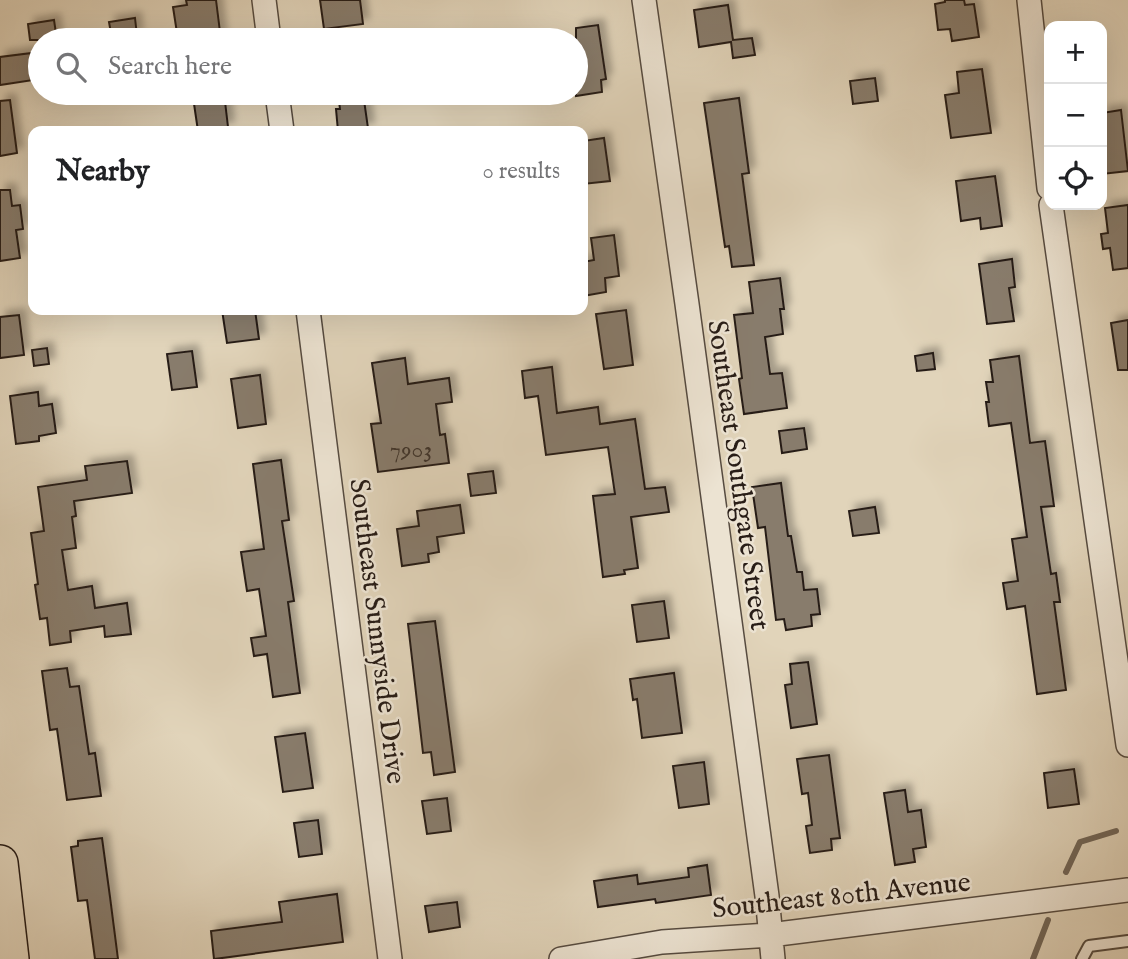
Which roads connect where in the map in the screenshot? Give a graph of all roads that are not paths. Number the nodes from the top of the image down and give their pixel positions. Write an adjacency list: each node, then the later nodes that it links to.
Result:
1 (264, 0): 4 (street)
2 (644, 0): 13 (street, Southeast Southgate Street)
3 (1029, 0): 7 (street)
4 (268, 28)
5 (279, 105): 6 (street)
6 (281, 126)
7 (1045, 147)
8 (1052, 210): 10 (street)
9 (309, 315): 16 (street, Southeast Sunnyside Drive)
10 (1128, 746)
11 (0, 863): 15 (main road)
12 (1128, 890): 13 (street, Southeast 80th Avenue)
13 (770, 935): 17 (street, Southeast 80th Avenue); 18 (street, Southeast Southgate Street)
14 (1128, 941): 19 (lane)
15 (11, 959)
16 (390, 959)
17 (561, 959)
18 (773, 959)
19 (1082, 959)

